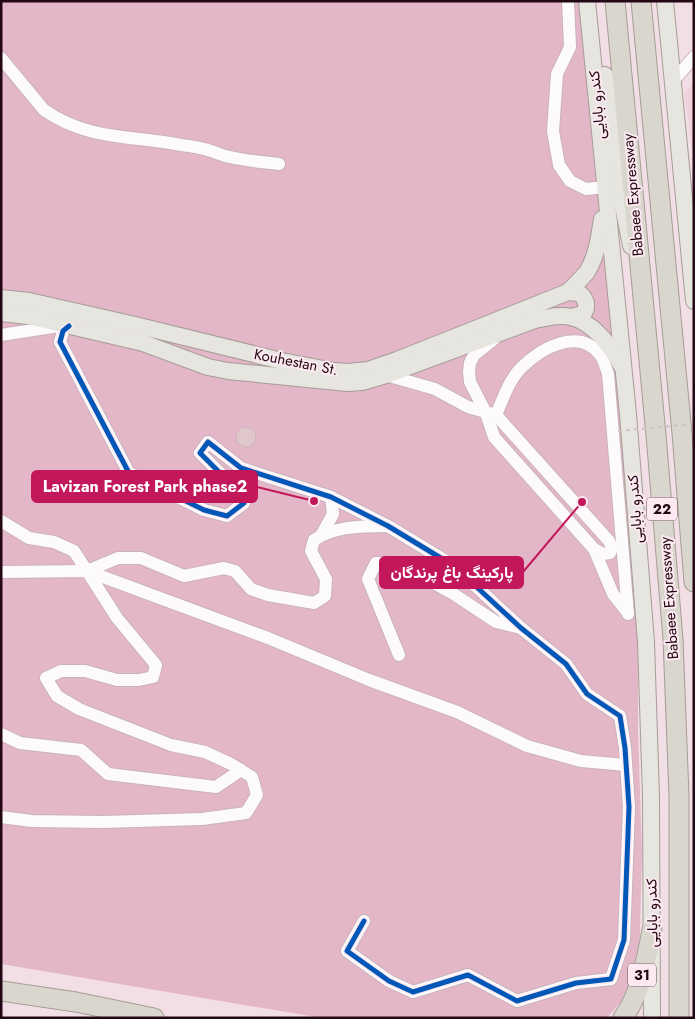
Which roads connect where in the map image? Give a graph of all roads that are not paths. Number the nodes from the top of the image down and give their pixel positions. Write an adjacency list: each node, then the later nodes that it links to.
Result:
1 (568, 1): 11 (street)
2 (587, 1): 11 (main road, کندرو بابایی)
3 (595, 1): 15 (main road)
4 (615, 1): 15 (highway, Babaee Expressway / 22)
5 (641, 1): 32 (highway, Babaee Expressway / 22)
6 (665, 1): 9 (main road)
7 (694, 57): 9 (street)
8 (1, 58): 10 (street)
9 (673, 81): 14 (main road)
10 (279, 164)
11 (605, 193): 12 (main road, Kouhestan St.); 23 (main road, کندرو بابایی)
12 (568, 292): 17 (main road); 21 (main road, Kouhestan St.)
13 (1, 298): 21 (main road, Kouhestan St.)
14 (694, 301)
15 (644, 308): 45 (highway, Babaee Expressway / 22)
16 (1, 313): 18 (main road, Kouhestan St.)
17 (571, 317): 19 (main road, Kouhestan St.); 23 (main road)
18 (69, 326): 20 (street); 22 (main road, Kouhestan St.); 26 (street)
19 (509, 330): 24 (main road, Kouhestan St.); 25 (street)
20 (1, 335)
21 (211, 344): 22 (main road)
22 (208, 367): 24 (main road, Kouhestan St.)
23 (623, 370): 40 (main road, کندرو بابایی)
24 (386, 375): 25 (street)
25 (491, 414): 25 (street)
26 (331, 497): 28 (street); 29 (street)
27 (1, 521): 31 (street)
28 (388, 526): 29 (street); 33 (street)
29 (322, 534): 31 (street)
30 (1, 572): 31 (street)
31 (87, 572): 36 (street); 37 (street)
32 (694, 582)
33 (521, 628): 34 (street); 36 (street)
34 (399, 655)
35 (1, 734): 37 (street)
36 (626, 765): 39 (street)
37 (241, 770): 38 (street)
38 (1, 817)
39 (364, 920)
40 (652, 930): 43 (highway, 31); 44 (main road, کندرو بابایی)
41 (1, 991): 42 (highway)
42 (154, 1018)
43 (623, 1018)
44 (652, 1018)
45 (679, 1018)

